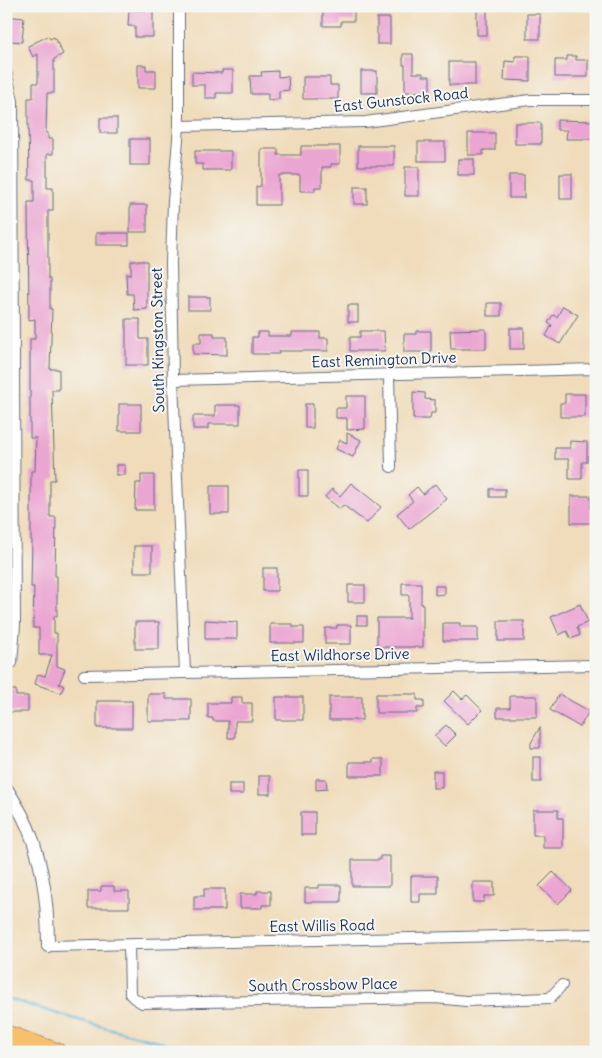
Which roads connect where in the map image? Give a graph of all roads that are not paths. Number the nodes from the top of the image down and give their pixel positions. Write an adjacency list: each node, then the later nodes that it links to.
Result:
1 (179, 6): 4 (street, South Kingston Street)
2 (6, 71): 5 (street)
3 (596, 100): 4 (street, East Gunstock Road)
4 (179, 126): 8 (street, South Kingston Street)
5 (9, 143): 10 (street)
6 (596, 369): 7 (street, East Remington Drive)
7 (389, 375): 8 (street, East Remington Drive); 9 (street)
8 (173, 380): 13 (street, South Kingston Street)
9 (391, 467)
10 (11, 625): 11 (street)
11 (12, 663)
12 (596, 665): 13 (street, East Wildhorse Drive)
13 (185, 673): 14 (street, East Wildhorse Drive)
14 (84, 675)
15 (6, 788): 18 (street)
16 (596, 934): 17 (street, East Willis Road)
17 (129, 945): 18 (street, East Willis Road); 19 (street, South Crossbow Place)
18 (48, 946)
19 (562, 985)
20 (6, 1034): 23 (highway)
21 (6, 1050): 22 (highway)
22 (11, 1052)
23 (57, 1052)

